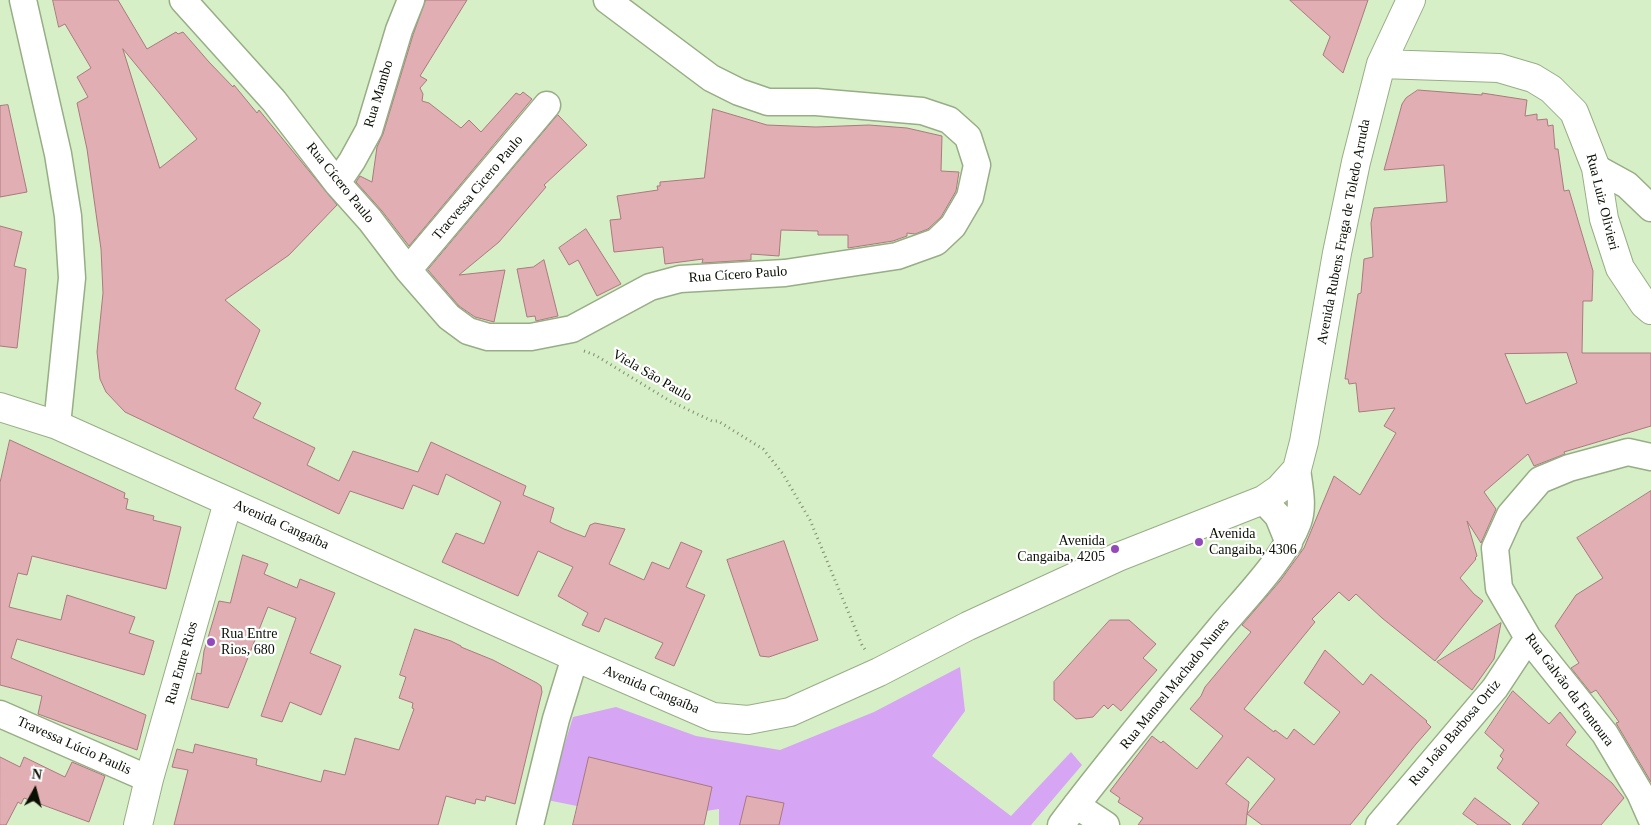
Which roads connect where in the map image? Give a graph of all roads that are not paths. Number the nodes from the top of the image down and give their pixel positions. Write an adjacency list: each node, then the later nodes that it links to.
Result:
1 (23, 0): 14 (street)
2 (183, 0): 9 (street, Rua Cícero Paulo)
3 (411, 0): 9 (street, Rua Mambo)
4 (607, 0): 11 (street, Rua Cícero Paulo)
5 (1411, 0): 6 (main road, Avenida Rubens Fraga de Toledo Arruda)
6 (1381, 64): 8 (main road, Rua Luiz Olivieri); 16 (main road, Avenida Rubens Fraga de Toledo Arruda)
7 (547, 105): 11 (street, Tracvessa Cicero Paulo)
8 (1596, 168): 10 (street); 12 (main road, Rua Luiz Olivieri)
9 (337, 183): 11 (street, Rua Cícero Paulo)
10 (1651, 208)
11 (408, 270)
12 (1651, 310)
13 (0, 407): 14 (main road, Avenida Cangaíba)
14 (57, 424): 18 (main road, Avenida Cangaíba)
15 (1651, 456): 20 (street, Rua Galvão da Fontoura)
16 (1297, 469): 17 (main road, Avenida Cangaíba); 19 (street, Rua Manoel Machado Nunes)
17 (1263, 500): 19 (street); 21 (main road, Avenida Cangaíba)
18 (228, 502): 21 (main road, Avenida Cangaíba); 23 (main road, Rua Entre Rios)
19 (1288, 543): 24 (street, Rua Manoel Machado Nunes)
20 (1528, 638): 25 (street, Rua Galvão da Fontoura); 29 (street, Rua João Barbosa Ortiz)
21 (574, 657): 27 (street)
22 (0, 714): 23 (street, Travessa Lúcio Paulis)
23 (149, 779): 26 (main road, Rua Entre Rios)
24 (1068, 815): 28 (street)
25 (1651, 818)
26 (138, 825)
27 (530, 825)
28 (1106, 825)
29 (1379, 825)

